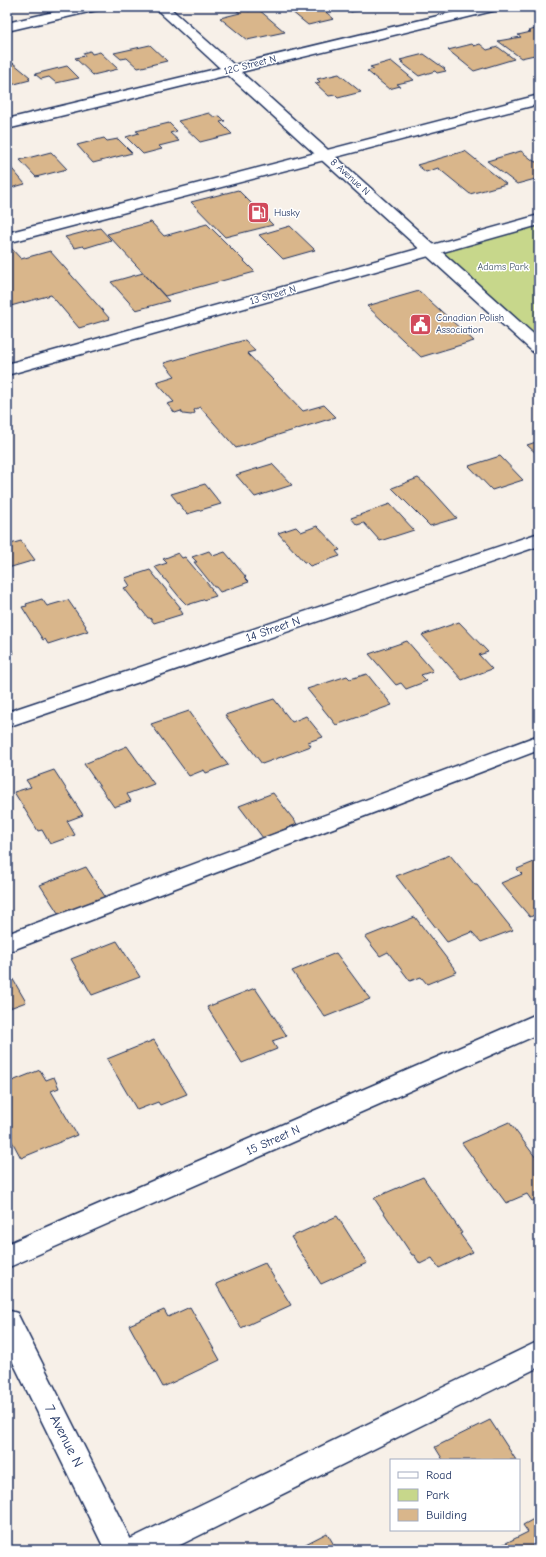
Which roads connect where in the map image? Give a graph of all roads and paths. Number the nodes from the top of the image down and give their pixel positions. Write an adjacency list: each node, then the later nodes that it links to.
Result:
1 (92, 7): 4 (street)
2 (161, 7): 5 (street, 8 Avenue N)
3 (492, 7): 5 (street, 12C Street N)
4 (7, 27)
5 (231, 70): 7 (street, 12C Street N); 8 (street, 8 Avenue N)
6 (539, 98): 8 (street)
7 (7, 124)
8 (324, 155): 10 (street); 11 (street, 8 Avenue N)
9 (539, 220): 11 (street, 13 Street N)
10 (7, 238)
11 (431, 250): 12 (street, 8 Avenue N); 13 (street, 13 Street N)
12 (539, 348)
13 (7, 370)
14 (539, 538): 15 (street, 14 Street N)
15 (7, 720)
16 (539, 742): 17 (street)
17 (7, 943)
18 (539, 1023): 19 (street, 15 Street N)
19 (7, 1256)
20 (7, 1322): 22 (street, 7 Avenue N)
21 (539, 1353): 23 (street)
22 (121, 1550)
23 (139, 1550)

